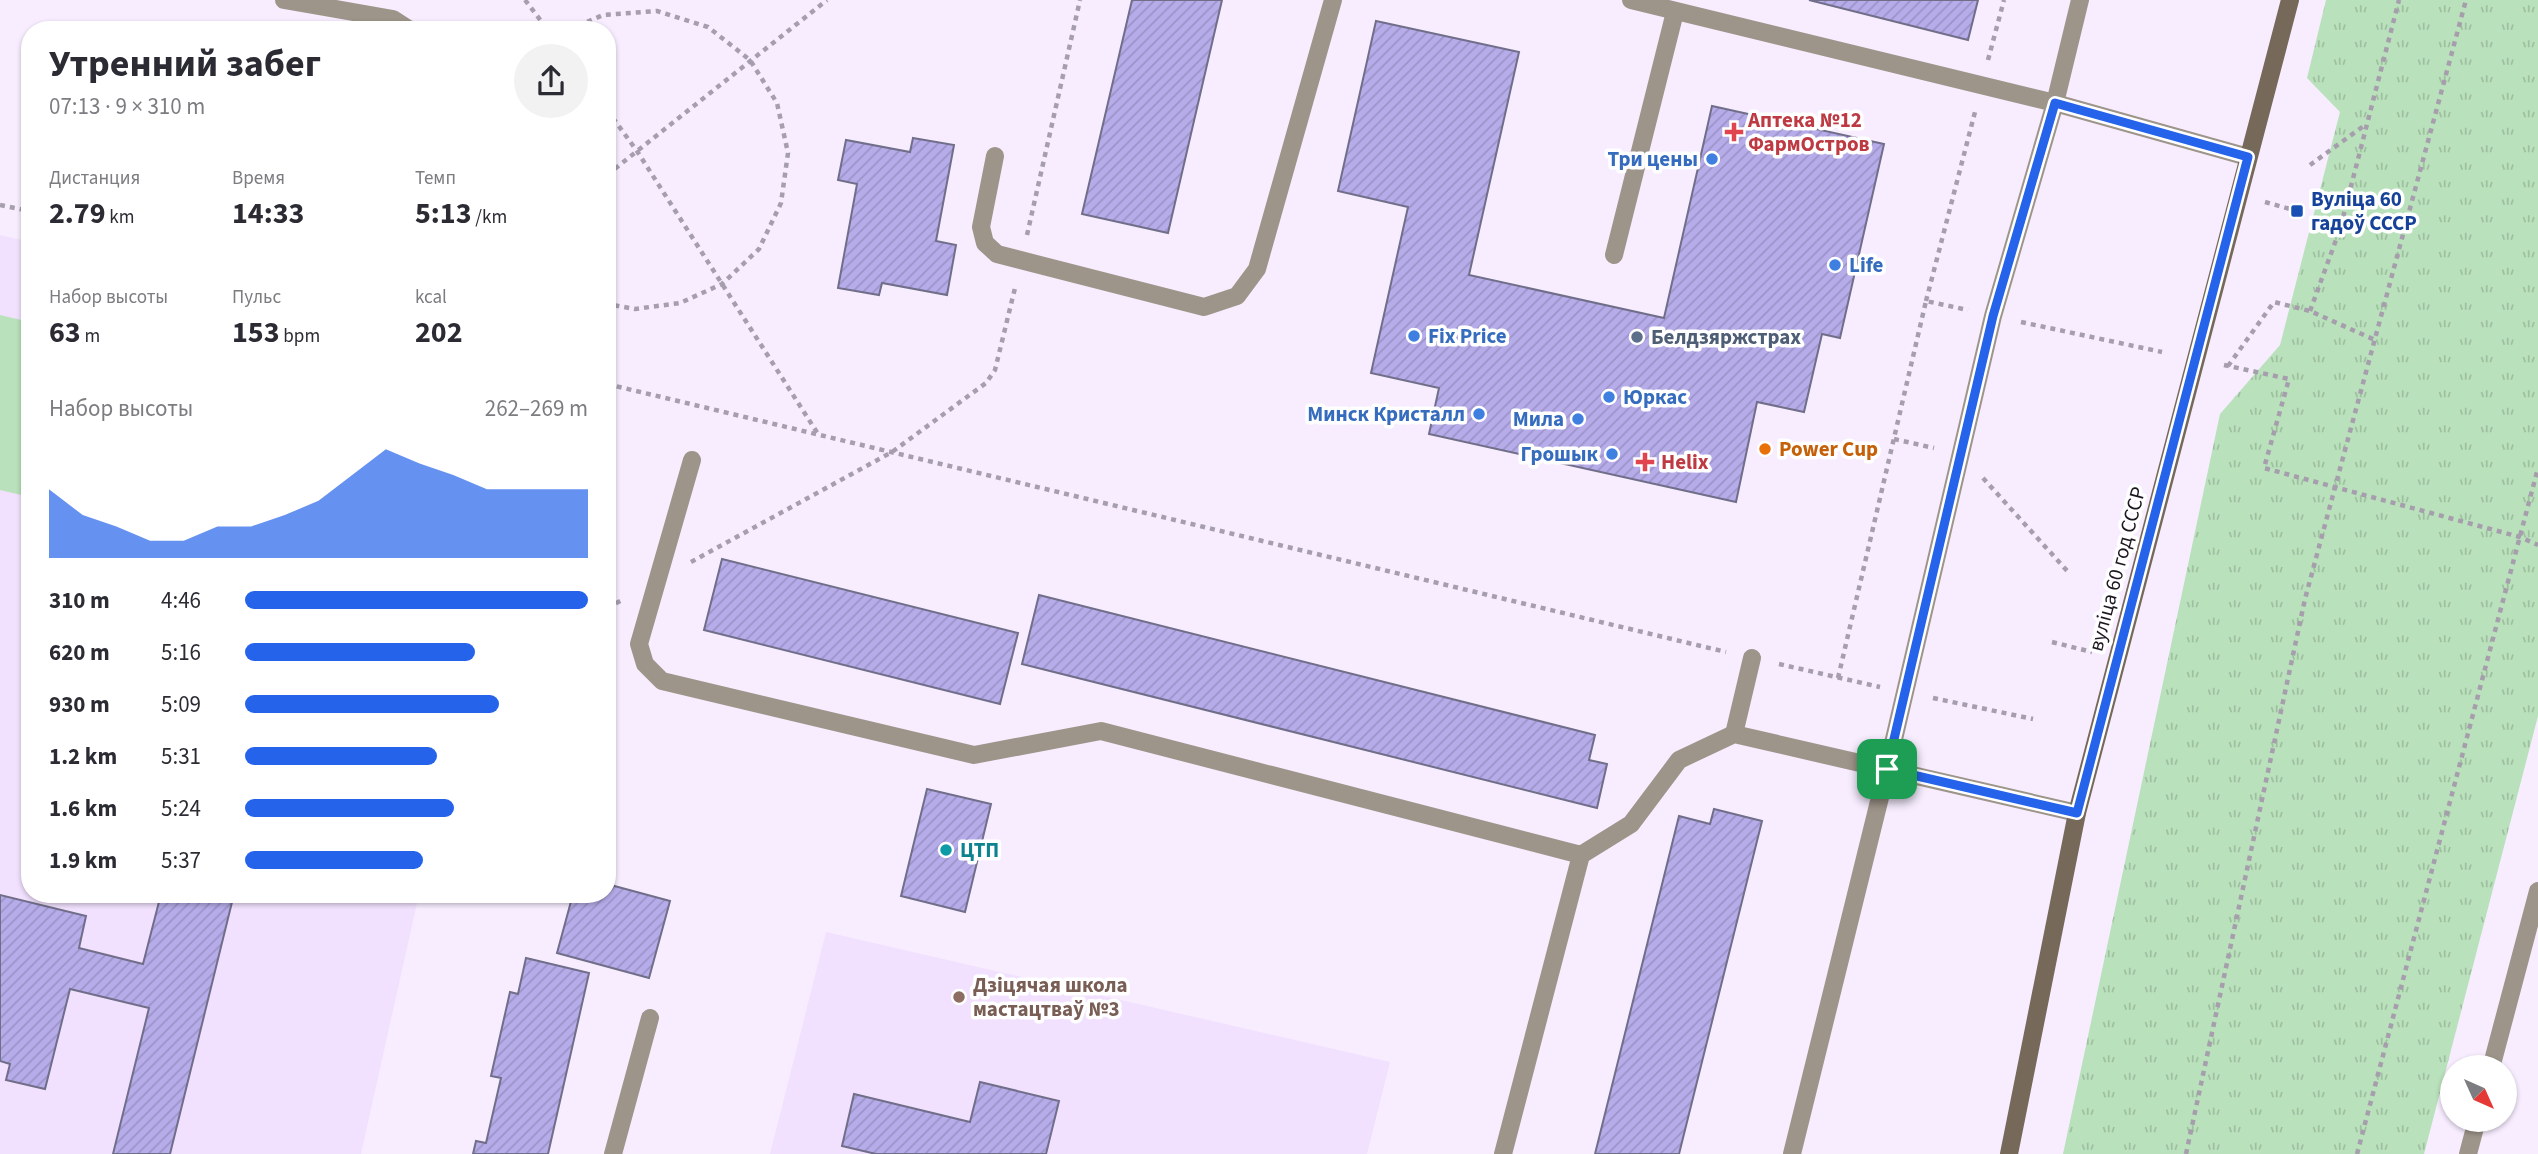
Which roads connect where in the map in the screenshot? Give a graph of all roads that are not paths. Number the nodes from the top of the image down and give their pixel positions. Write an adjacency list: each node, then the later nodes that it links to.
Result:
1 (284, 0): 7 (street)
2 (1333, 0): 9 (street)
3 (1631, 0): 6 (street)
4 (2080, 0): 8 (street)
5 (2290, 0): 10 (main road, вуліца 60 год СССР)
6 (1675, 12): 8 (street); 11 (street)
7 (396, 21)
8 (2055, 103): 10 (street); 15 (street)
9 (995, 156)
10 (2248, 157): 16 (main road, вуліца 60 год СССР)
11 (1614, 255)
12 (692, 460): 17 (street)
13 (1752, 658): 14 (street)
14 (1734, 734): 15 (street); 17 (street)
15 (1887, 769): 16 (street); 24 (street)
16 (2077, 813): 25 (main road, вуліца 60 год СССР)
17 (1581, 855): 23 (street)
18 (2538, 891): 20 (street)
19 (650, 1018): 22 (street)
20 (2494, 1055)
21 (2474, 1132): 26 (street)
22 (613, 1154)
23 (1503, 1154)
24 (1792, 1154)
25 (2009, 1154)
26 (2468, 1154)

